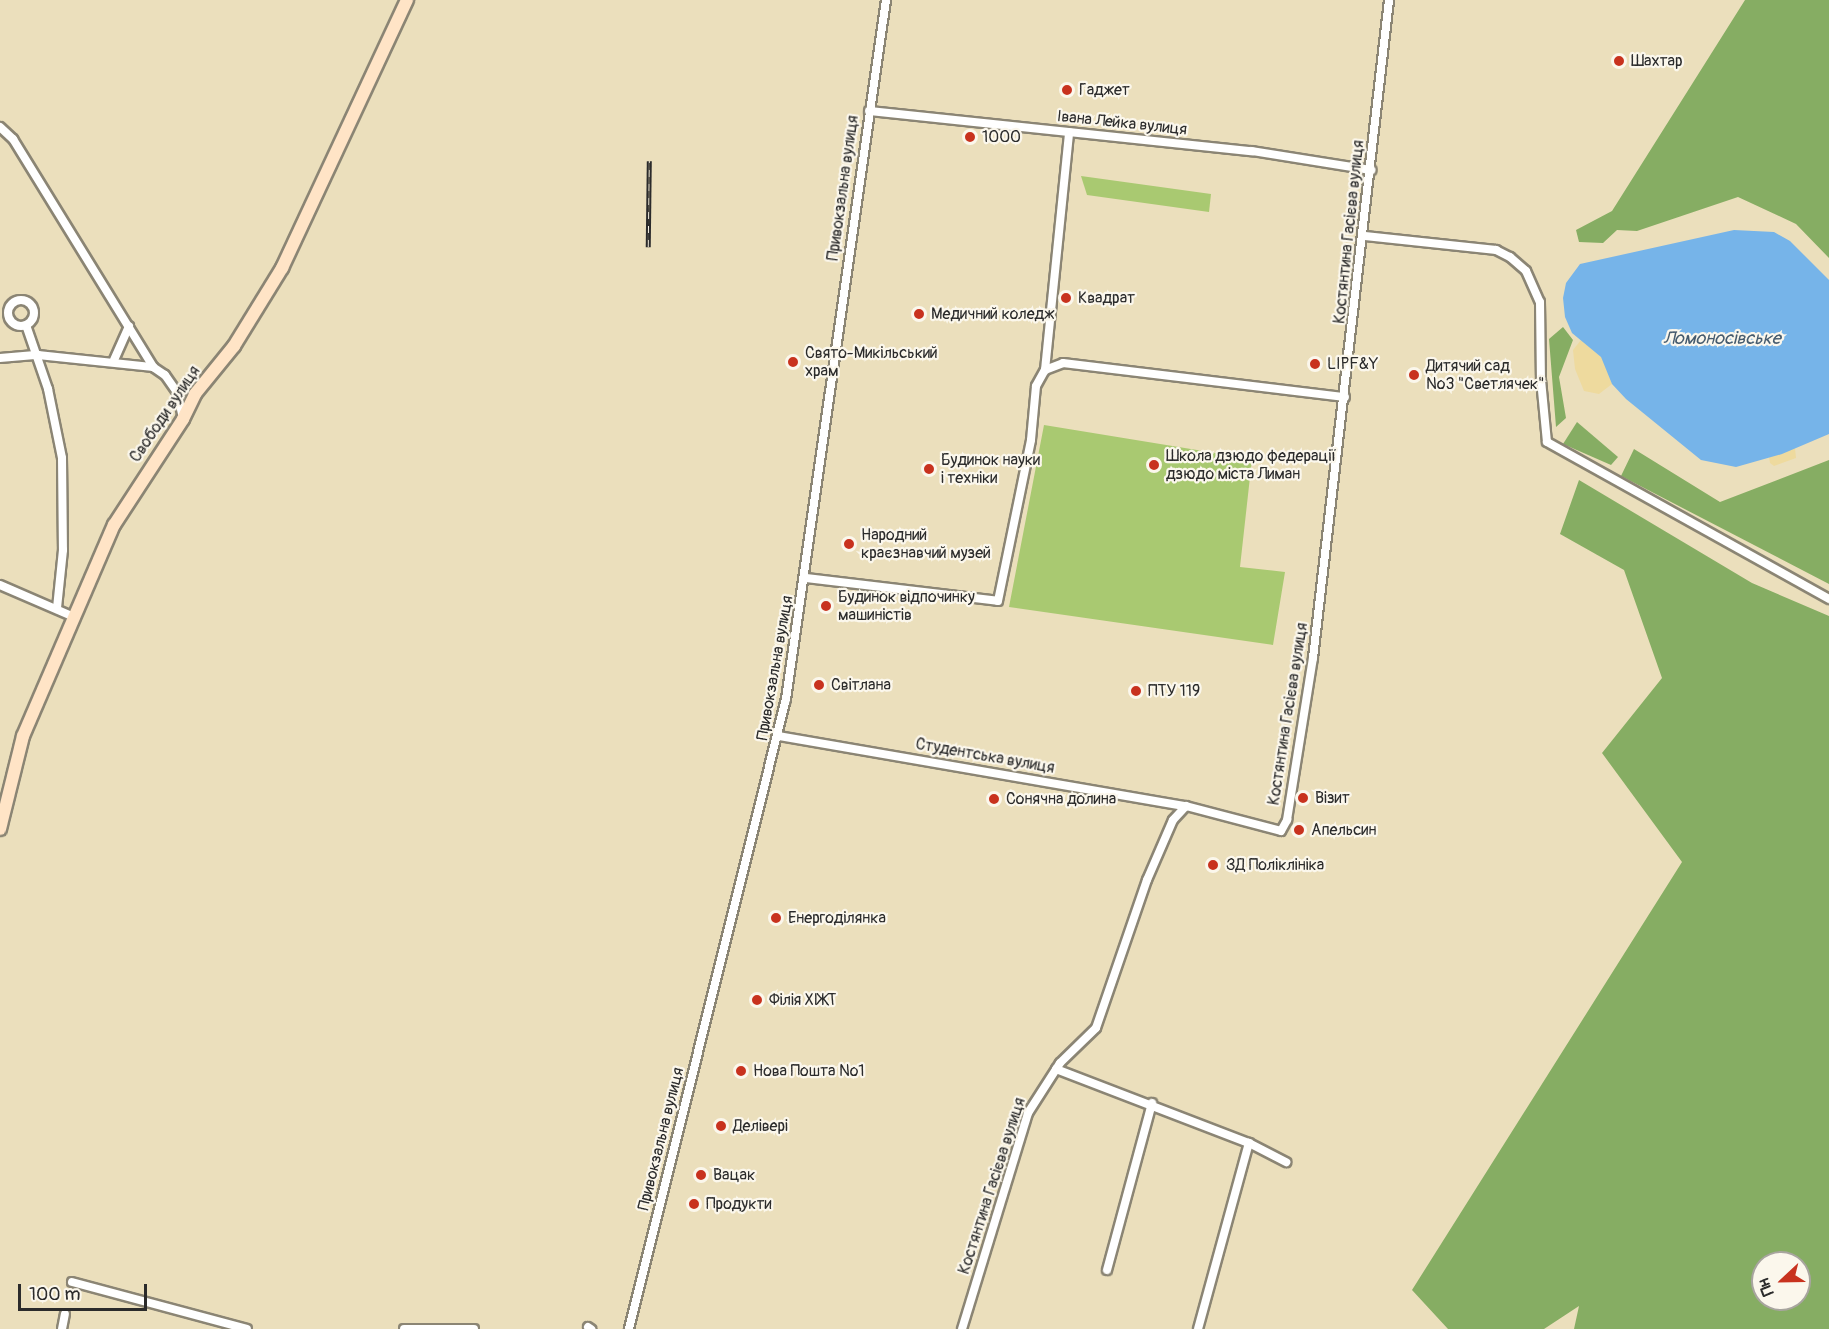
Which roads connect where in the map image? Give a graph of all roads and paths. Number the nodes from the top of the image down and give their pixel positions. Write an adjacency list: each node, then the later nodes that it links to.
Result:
1 (407, 0): 17 (main road, Свободи вулиця)
2 (886, 0): 4 (street, Привокзальна вулиця)
3 (1389, 0): 7 (street, Костянтина Гасієва вулиця)
4 (869, 111): 6 (street, Івана Лейка вулиця); 18 (street, Привокзальна вулиця)
5 (0, 127): 10 (street)
6 (1069, 132): 7 (street, Івана Лейка вулиця); 15 (street)
7 (1371, 170): 8 (street, Костянтина Гасієва вулиця)
8 (1365, 236): 16 (street, Костянтина Гасієва вулиця); 20 (street)
9 (26, 325): 11 (street)
10 (129, 326): 13 (street); 14 (street)
11 (38, 355): 12 (street); 13 (street); 21 (street)
12 (0, 358)
13 (114, 360): 14 (street)
14 (153, 367): 17 (street)
15 (1045, 370): 16 (street); 18 (street)
16 (1345, 397): 25 (street, Костянтина Гасієва вулиця)
17 (183, 419): 22 (main road, Свободи вулиця)
18 (806, 578): 23 (street, Привокзальна вулиця)
19 (0, 585): 21 (street)
20 (1829, 599)
21 (57, 609): 22 (street)
22 (74, 616): 24 (main road, Свободи вулиця)
23 (779, 736): 25 (street, Студентська вулиця); 38 (street, Привокзальна вулиця)
24 (3, 793): 26 (main road, Свободи вулиця)
25 (1186, 806): 27 (street, Костянтина Гасієва вулиця)
26 (0, 829)
27 (1056, 1069): 28 (street); 39 (street, Костянтина Гасієва вулиця)
28 (1152, 1104): 29 (street); 31 (street)
29 (1250, 1143): 30 (street); 40 (street)
30 (1286, 1162)
31 (1107, 1270)
32 (72, 1282): 35 (street)
33 (65, 1314): 34 (street)
34 (63, 1329)
35 (247, 1329)
36 (404, 1329): 37 (street)
37 (474, 1329)
38 (629, 1329)
39 (962, 1329)
40 (1198, 1329)

